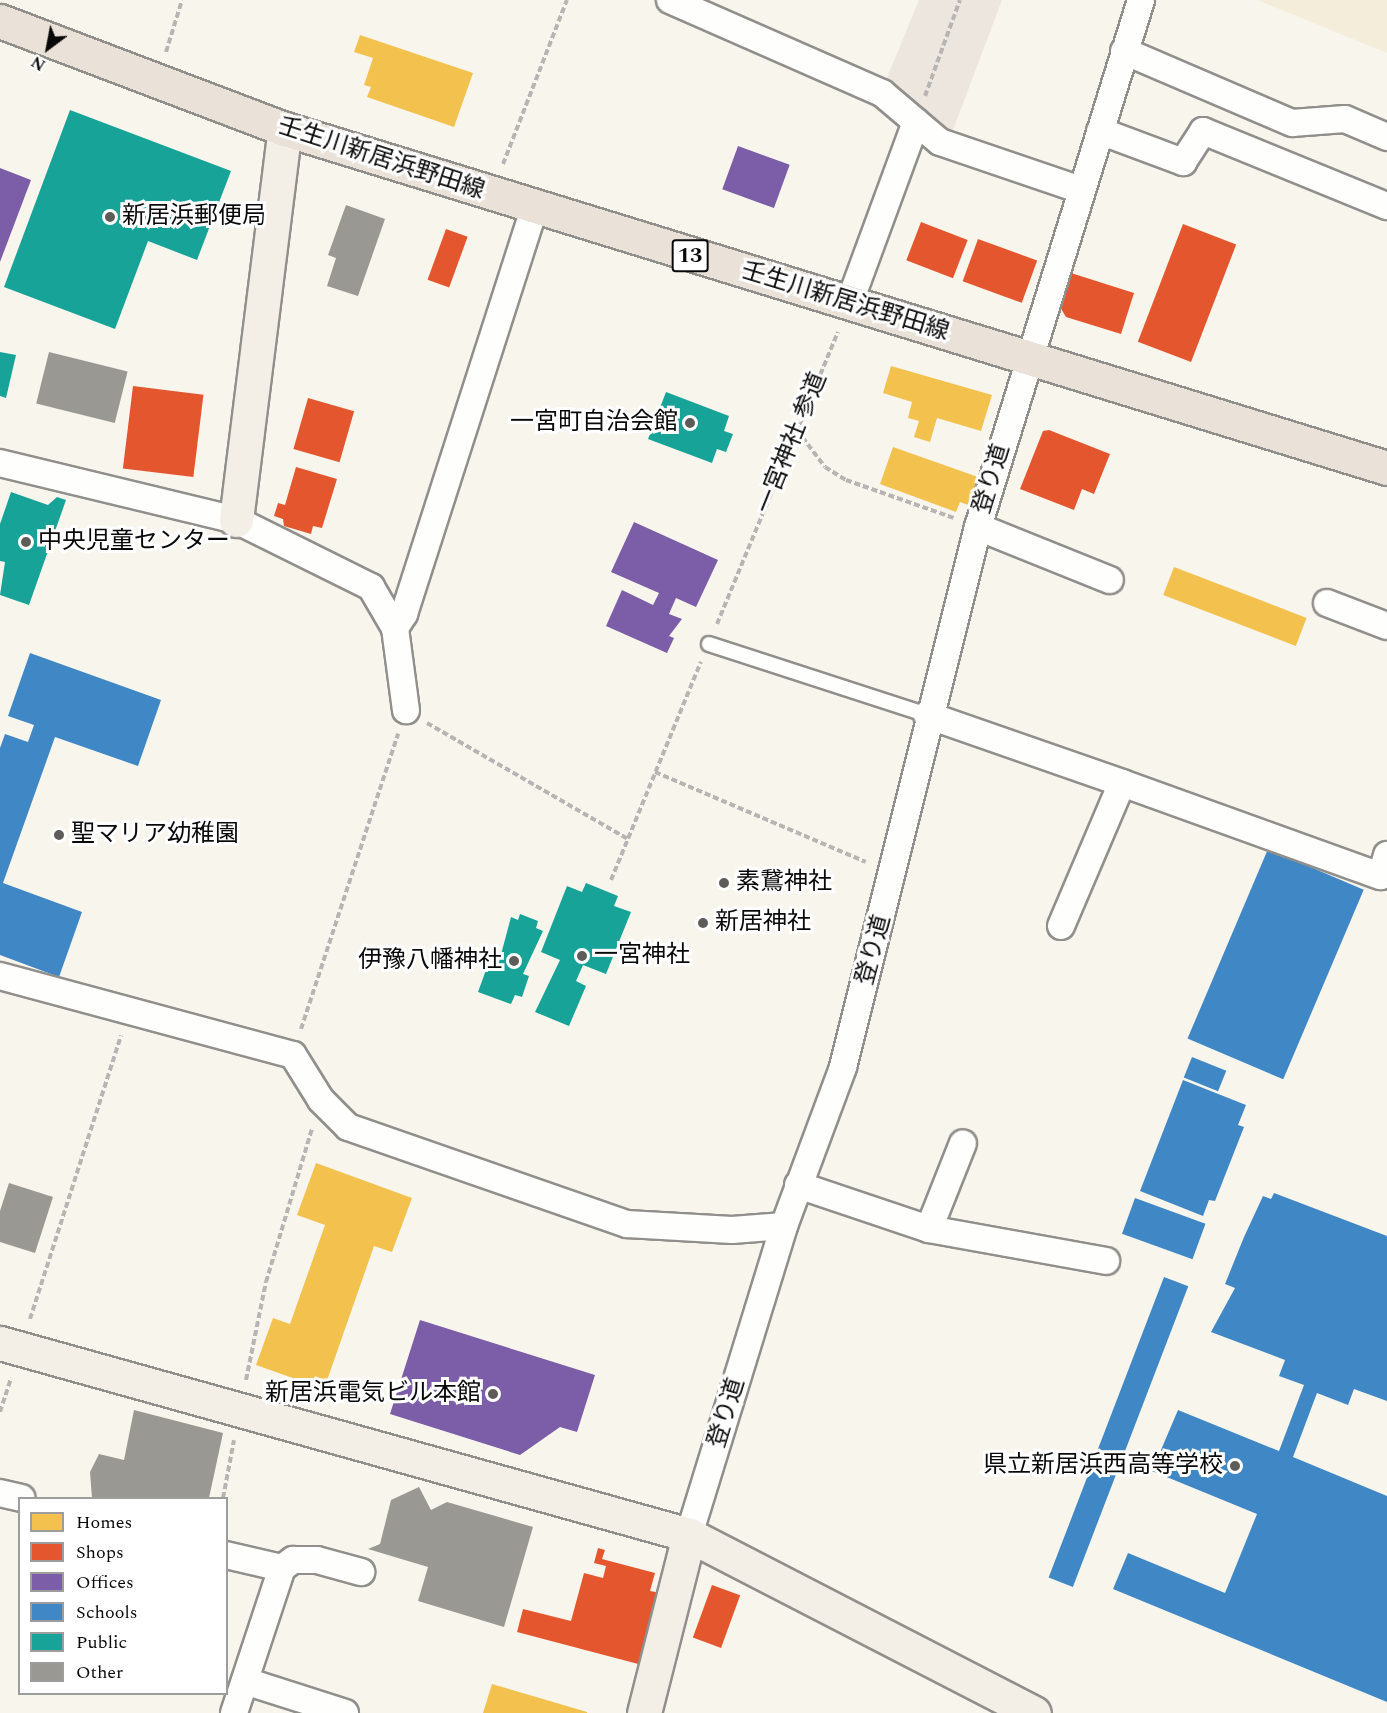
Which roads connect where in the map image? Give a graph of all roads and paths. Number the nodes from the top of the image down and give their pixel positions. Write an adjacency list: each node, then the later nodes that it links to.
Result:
1 (182, 0): 8 (path)
2 (567, 0): 14 (path)
3 (670, 0): 9 (street)
4 (960, 0): 9 (path)
5 (1141, 0): 7 (street, 登り道)
6 (0, 23): 8 (main road, 壬生川新居浜野田線 / 13)
7 (1124, 51): 11 (street, 登り道); 12 (street)
8 (156, 81): 10 (main road, 壬生川新居浜野田線 / 13)
9 (916, 122): 13 (street); 17 (street)
10 (285, 129): 14 (main road, 壬生川新居浜野田線 / 13); 22 (street)
11 (1100, 131): 13 (street, 登り道); 15 (street)
12 (1387, 137)
13 (1081, 190): 18 (street, 登り道)
14 (491, 195): 16 (main road, 壬生川新居浜野田線 / 13)
15 (1387, 206)
16 (534, 209): 17 (main road, 壬生川新居浜野田線 / 13); 27 (street)
17 (849, 304): 18 (main road, 壬生川新居浜野田線 / 13); 19 (path, 一宮神社 参道)
18 (1029, 356): 21 (main road, 壬生川新居浜野田線 / 13); 23 (street, 登り道)
19 (797, 430): 23 (path); 28 (path, 一宮神社 参道)
20 (0, 463): 22 (street)
21 (1387, 468)
22 (236, 520): 27 (street)
23 (978, 527): 24 (street); 30 (street, 登り道)
24 (1110, 580)
25 (1327, 603): 26 (street)
26 (1387, 626)
27 (395, 628): 29 (street)
28 (709, 644): 30 (lane); 31 (path, 一宮神社 参道)
29 (406, 710): 33 (path); 40 (path)
30 (927, 715): 32 (street); 35 (street, 登り道)
31 (655, 772): 33 (path, 一宮神社 参道); 35 (path)
32 (1122, 783): 34 (street); 37 (street)
33 (627, 839): 36 (path, 一宮神社 参道)
34 (1387, 855)
35 (894, 874): 43 (street, 登り道)
36 (611, 880)
37 (1061, 926)
38 (0, 976): 39 (street)
39 (129, 1012): 40 (street); 47 (path)
40 (293, 1055): 41 (street)
41 (321, 1100): 44 (street); 48 (path)
42 (963, 1143): 45 (street)
43 (798, 1185): 44 (street, 登り道); 45 (street)
44 (784, 1226): 53 (street, 登り道)
45 (929, 1229): 46 (street)
46 (1106, 1262)
47 (10, 1346): 48 (street); 49 (path)
48 (240, 1410): 52 (path); 53 (street)
49 (0, 1412)
50 (0, 1493): 51 (street)
51 (18, 1497)
52 (223, 1497)
53 (689, 1535): 60 (street); 61 (street)
54 (228, 1555): 55 (street)
55 (282, 1568): 56 (street); 57 (street)
56 (361, 1572)
57 (245, 1681): 58 (street); 59 (street)
58 (234, 1713)
59 (345, 1713)
60 (644, 1713)
61 (1034, 1713)

